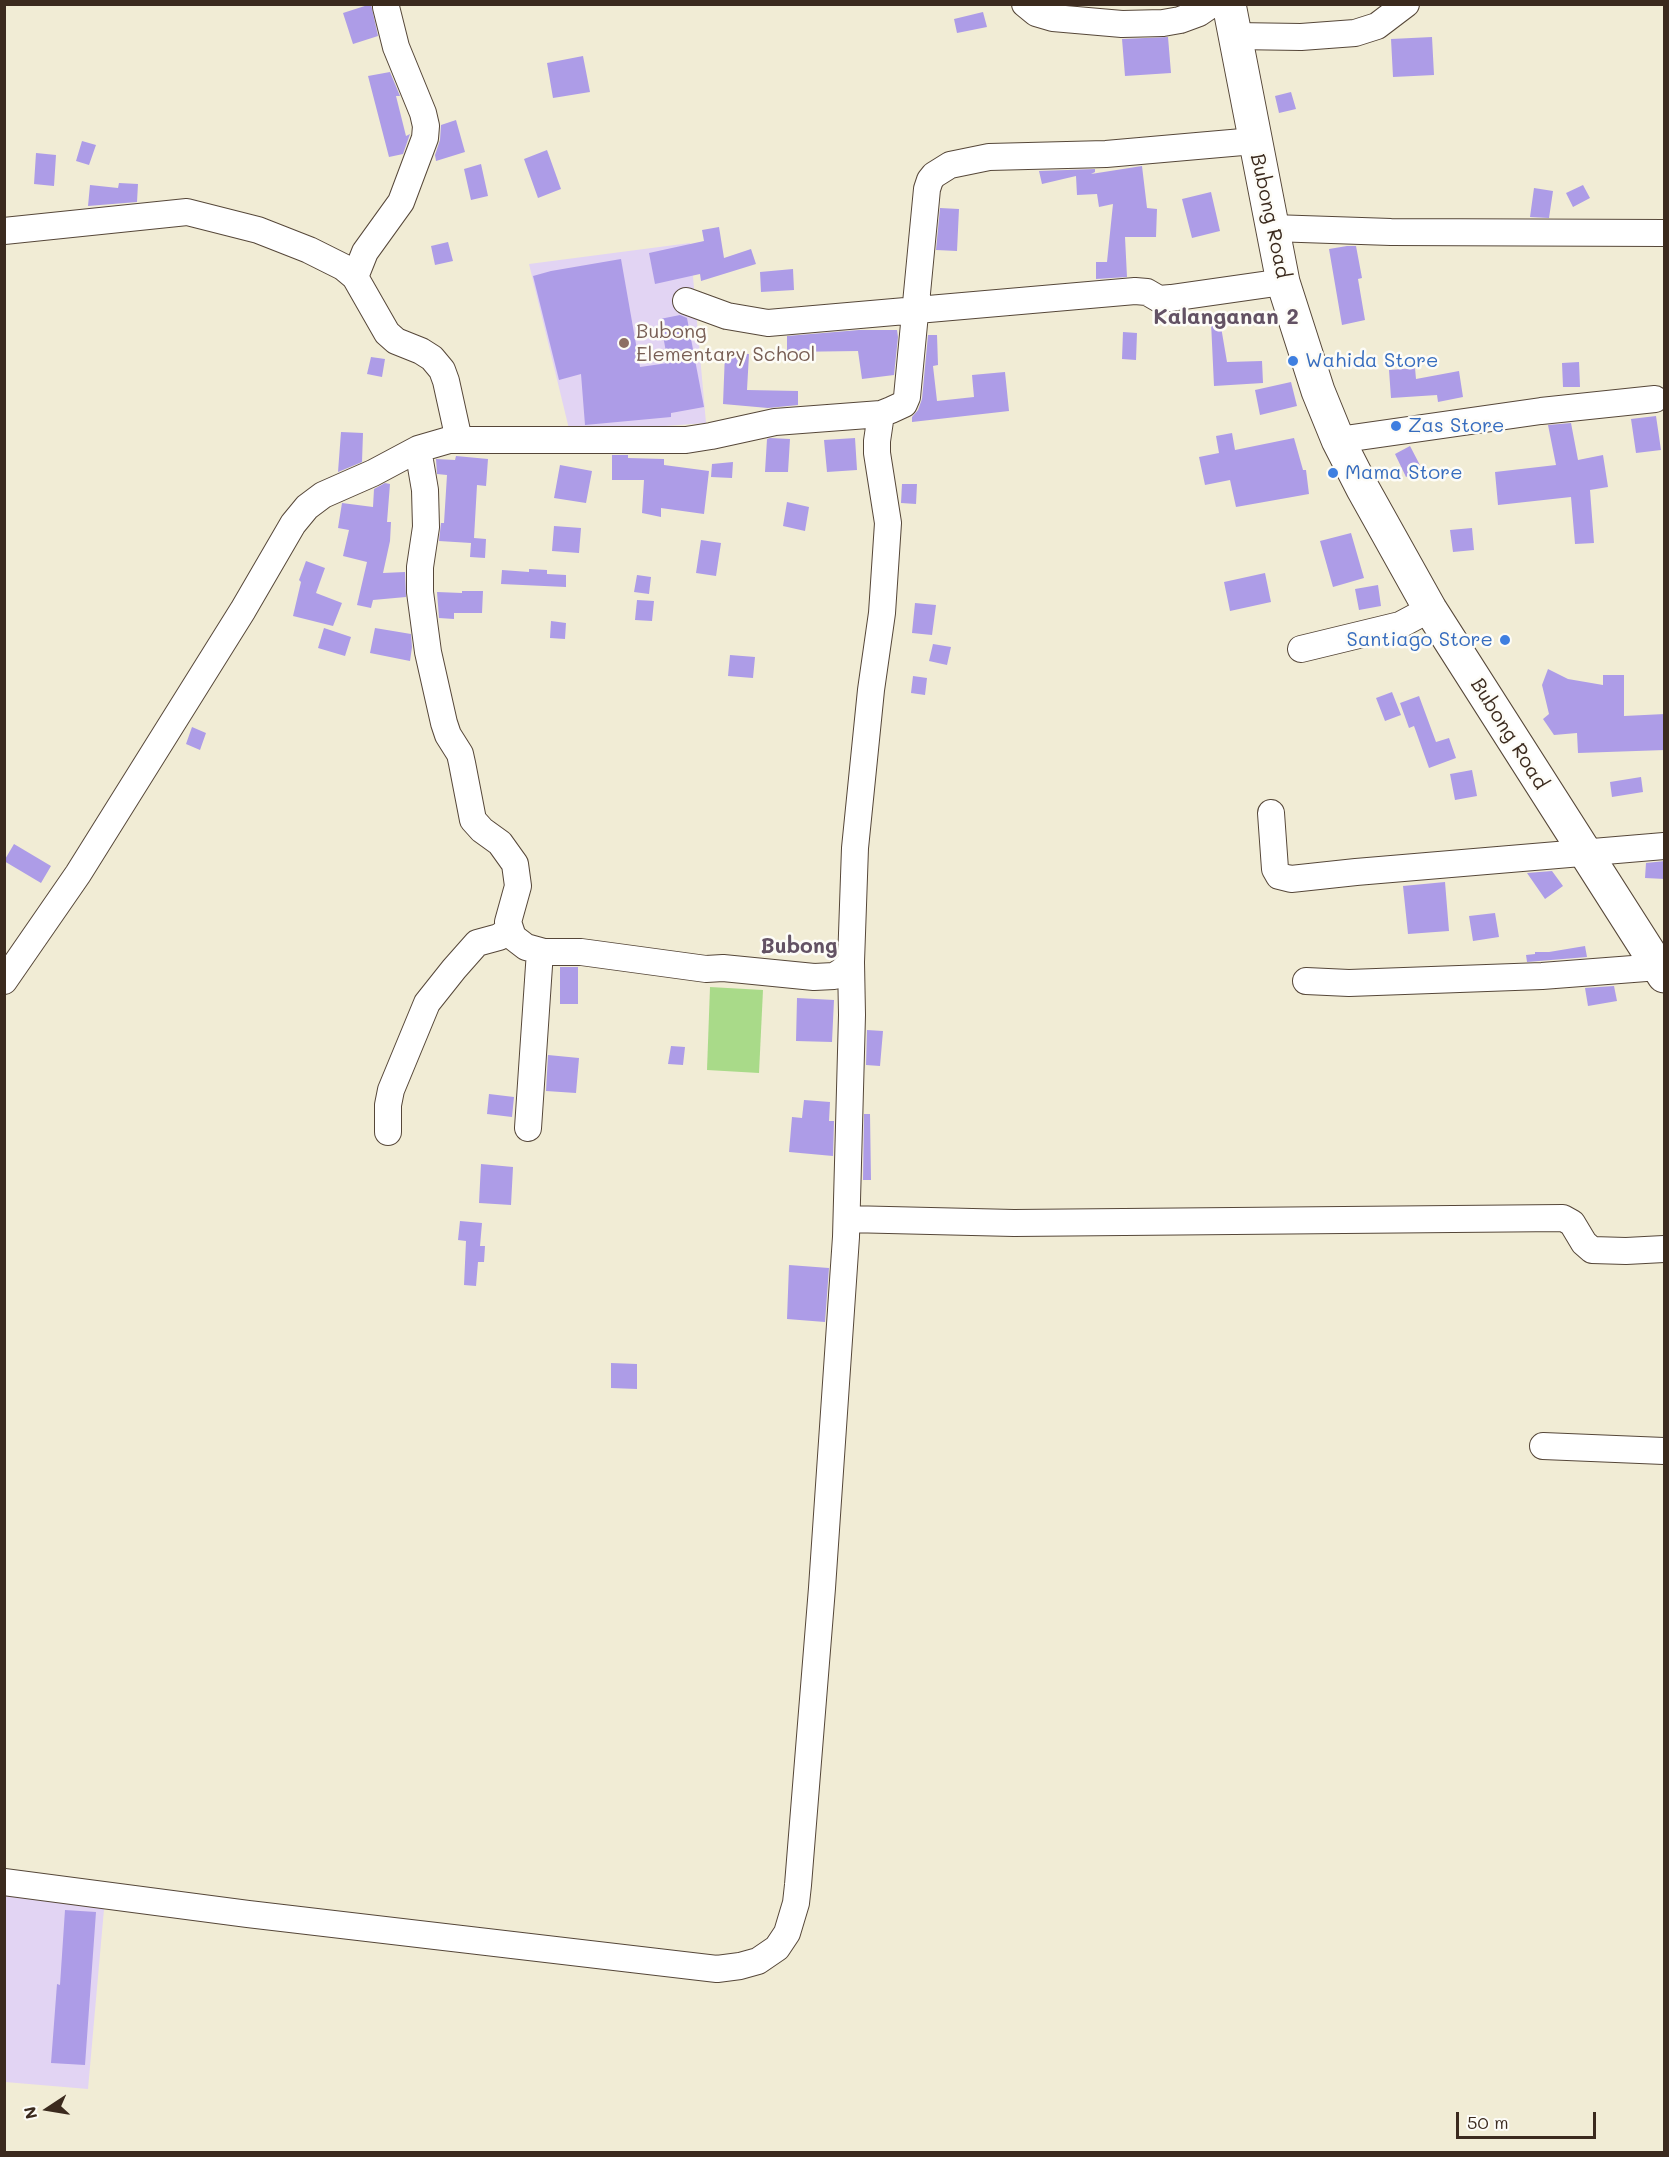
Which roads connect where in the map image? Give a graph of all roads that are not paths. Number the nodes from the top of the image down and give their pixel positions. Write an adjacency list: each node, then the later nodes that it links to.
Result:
1 (1025, 4): 2 (street)
2 (1212, 4)
3 (1406, 4): 5 (street)
4 (386, 7): 10 (street)
5 (1232, 20): 6 (main road, Bubong Road)
6 (1254, 141): 7 (main road, Bubong Road); 13 (street)
7 (1272, 228): 9 (street); 11 (main road, Bubong Road)
8 (4, 231): 10 (street)
9 (1665, 233)
10 (355, 277): 16 (street)
11 (1283, 282): 13 (street); 17 (main road, Bubong Road)
12 (686, 301): 13 (street)
13 (916, 310): 15 (street)
14 (1655, 399): 17 (street)
15 (881, 414): 16 (street); 26 (street)
16 (459, 440): 18 (street)
17 (1338, 440): 19 (main road, Bubong Road)
18 (418, 449): 24 (street); 28 (street)
19 (1430, 609): 20 (street); 23 (main road, Bubong Road)
20 (1301, 648)
21 (1271, 813): 23 (street)
22 (1665, 846): 23 (street)
23 (1585, 852): 27 (main road, Bubong Road)
24 (510, 930): 25 (street); 31 (street)
25 (540, 951): 26 (street); 30 (street)
26 (851, 962): 32 (street)
27 (1662, 971): 29 (street)
28 (4, 981)
29 (1306, 981)
30 (528, 1128)
31 (388, 1132)
32 (846, 1219): 33 (street); 36 (street)
33 (1665, 1249)
34 (1543, 1446): 35 (street)
35 (1665, 1451)
36 (4, 1882)

